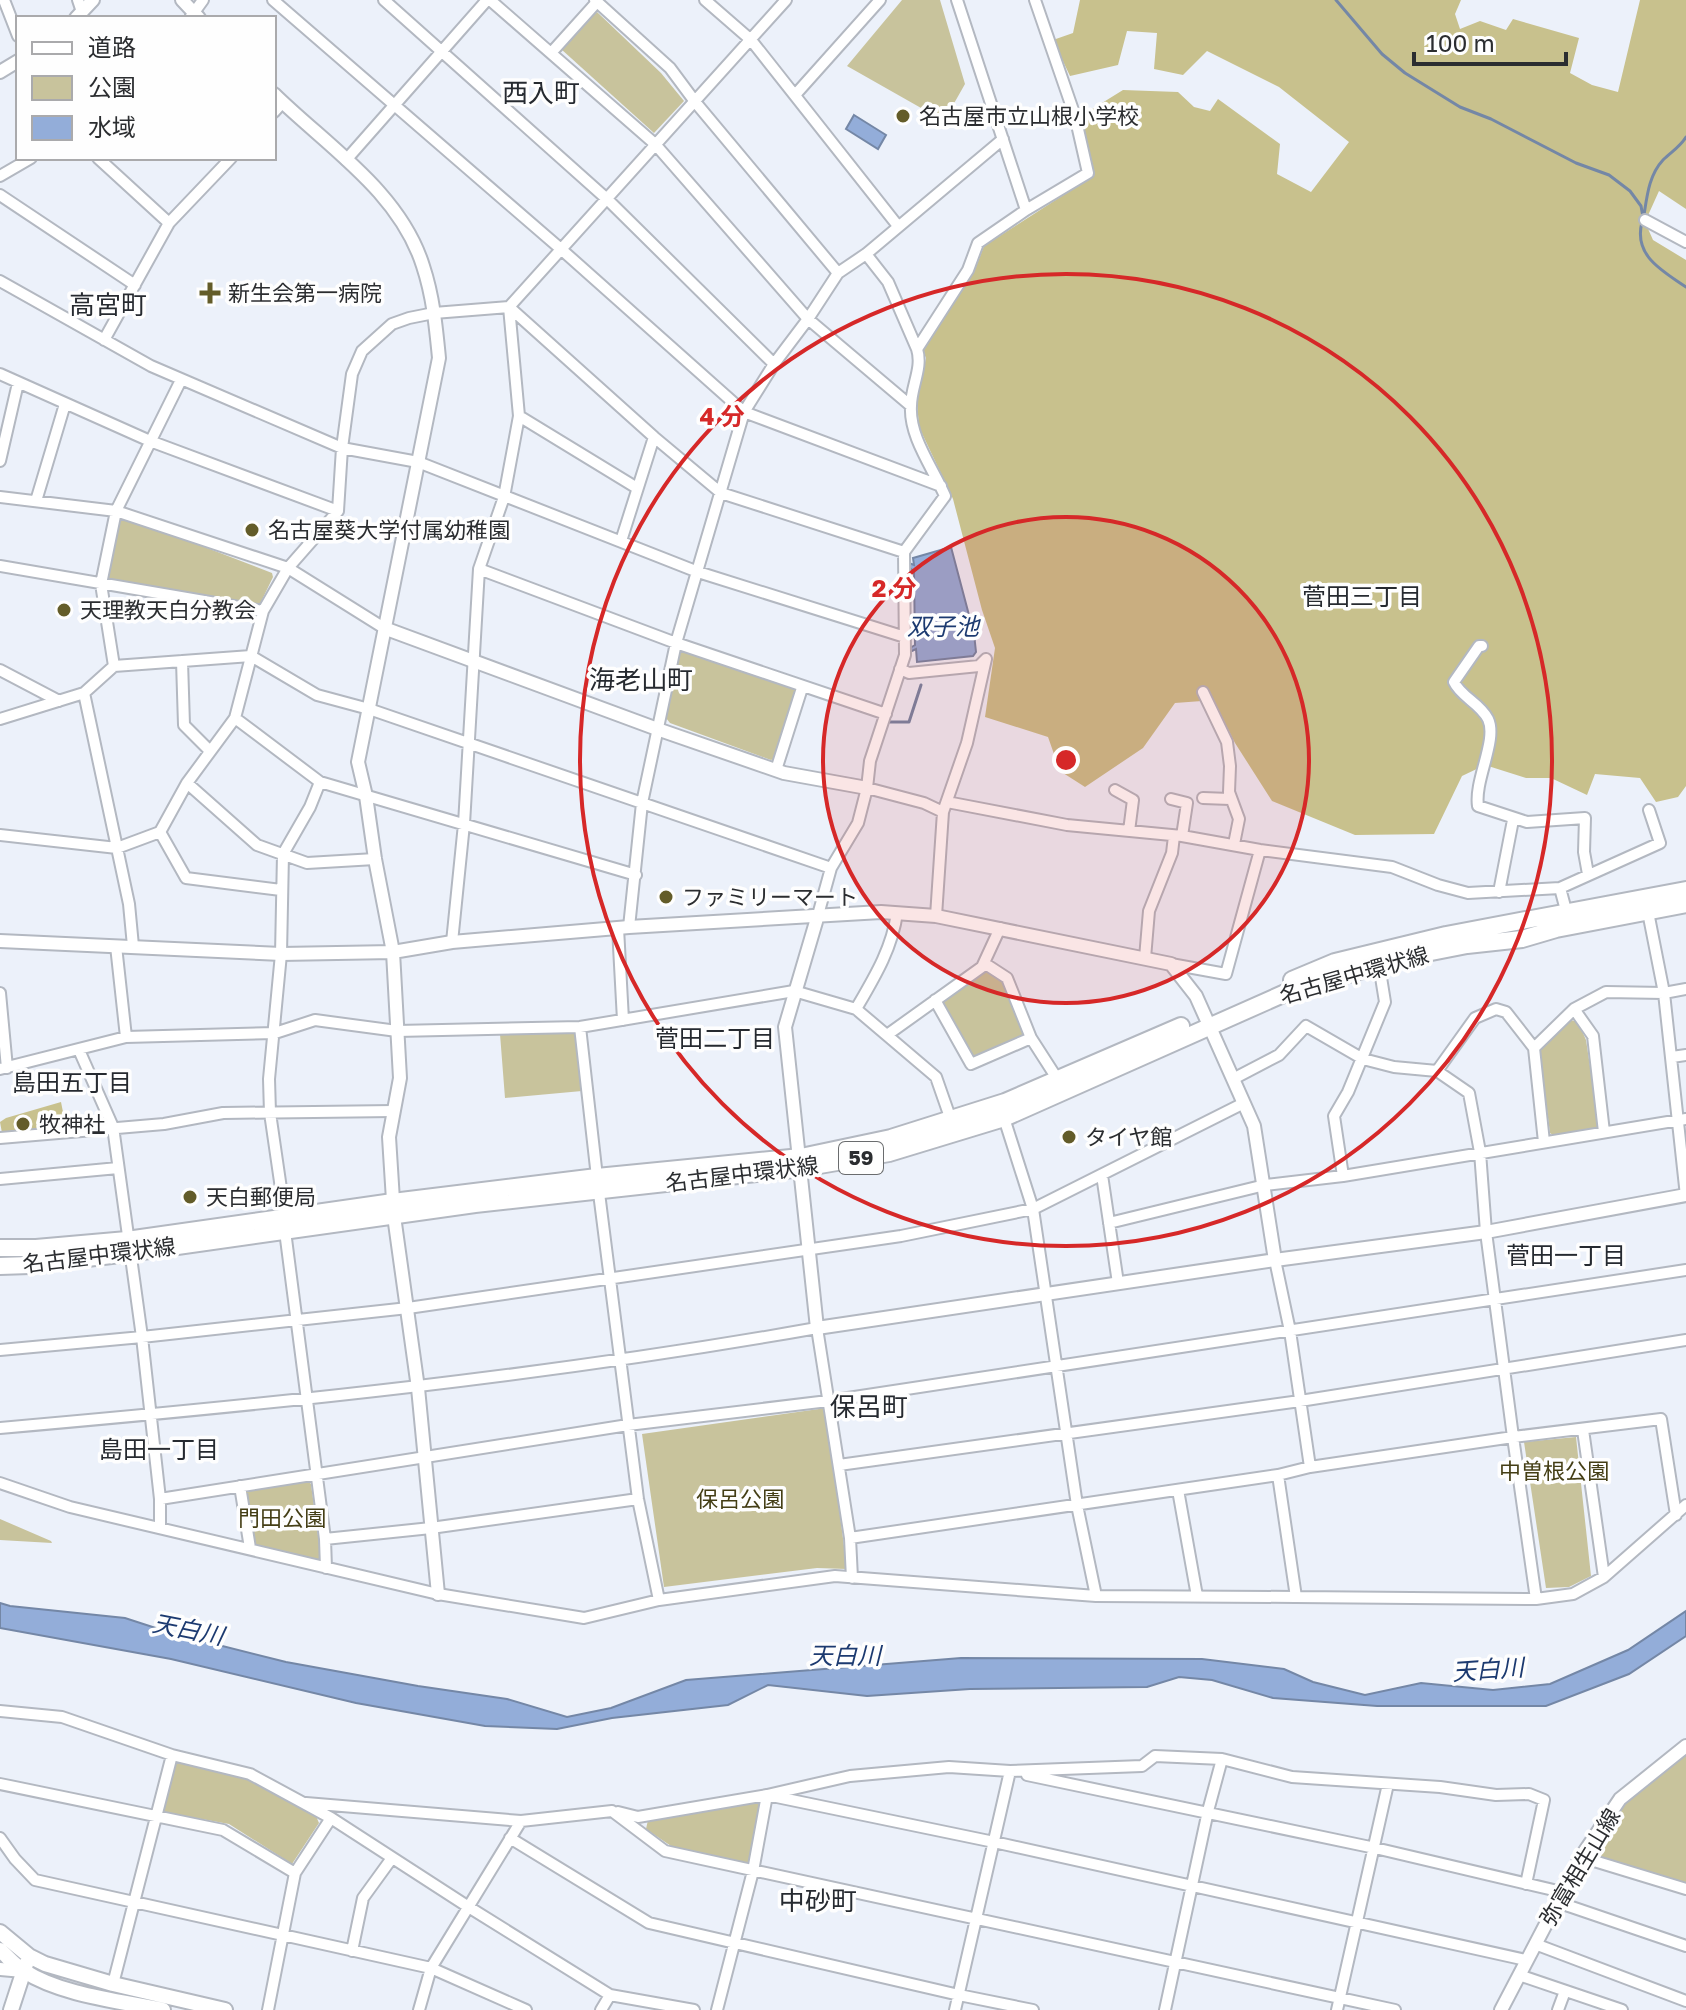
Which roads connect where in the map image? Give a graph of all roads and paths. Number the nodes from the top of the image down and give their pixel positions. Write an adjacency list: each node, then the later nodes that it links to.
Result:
1 (4, 0): 16 (street)
2 (93, 0): 14 (street)
3 (182, 0): 15 (street)
4 (203, 0): 15 (street)
5 (273, 0): 23 (street)
6 (384, 0): 18 (street)
7 (488, 0): 18 (street); 19 (street)
8 (705, 0): 17 (street)
9 (786, 0): 17 (street)
10 (880, 0): 20 (street)
11 (957, 0): 24 (street)
12 (1035, 0): 33 (street)
13 (596, 1): 19 (street); 22 (street)
14 (78, 10)
15 (194, 16)
16 (16, 31)
17 (751, 40): 20 (street); 22 (street)
18 (441, 52): 23 (street); 32 (street)
19 (551, 53): 25 (street)
20 (795, 95): 36 (street)
21 (277, 103): 29 (street)
22 (696, 103): 25 (street); 40 (street)
23 (395, 105): 29 (street); 38 (street)
24 (1003, 139): 33 (street); 36 (street)
25 (655, 144): 32 (street); 45 (street)
26 (28, 160): 30 (street)
27 (100, 160): 35 (street)
28 (226, 160): 35 (street)
29 (346, 160): 44 (street)
30 (0, 176)
31 (0, 195): 42 (street)
32 (608, 200): 38 (street); 48 (street)
33 (1026, 210): 47 (street)
34 (1645, 220): 37 (street)
35 (169, 223): 42 (street)
36 (898, 226): 39 (street)
37 (1686, 242)
38 (562, 250): 43 (street); 54 (street)
39 (866, 254): 40 (street); 47 (street)
40 (838, 273): 45 (street)
41 (0, 281): 46 (street)
42 (135, 285): 46 (street)
43 (509, 307): 44 (street); 55 (street); 56 (street)
44 (434, 313): 58 (street); 60 (street)
45 (808, 319): 48 (street); 53 (street)
46 (104, 340): 50 (street)
47 (917, 349): 53 (street)
48 (774, 364): 54 (street)
49 (0, 374): 51 (street)
50 (181, 380): 57 (street); 58 (street)
51 (18, 383): 52 (street); 59 (street)
52 (65, 404): 57 (street); 66 (street)
53 (911, 406): 61 (street)
54 (744, 412): 61 (street); 63 (street)
55 (519, 416): 62 (street); 65 (street)
56 (654, 437): 62 (street); 63 (street)
57 (150, 441): 67 (street); 68 (street)
58 (342, 448): 60 (street); 68 (street)
59 (0, 461)
60 (418, 462): 65 (street); 77 (street)
61 (941, 486): 70 (street)
62 (637, 488): 69 (street)
63 (721, 493): 70 (street); 74 (street)
64 (0, 497): 66 (street)
65 (504, 497): 69 (street); 73 (street)
66 (36, 501): 67 (street)
67 (116, 511): 72 (street); 75 (street)
68 (338, 511): 72 (street)
69 (621, 541): 74 (street)
70 (904, 552): 78 (street)
71 (0, 566): 75 (street)
72 (288, 568): 76 (street); 77 (street)
73 (479, 569): 79 (street); 82 (street)
74 (698, 572): 78 (street); 79 (street)
75 (101, 584): 76 (street); 84 (street)
76 (263, 611): 81 (street)
77 (384, 628): 82 (street); 91 (street)
78 (905, 637): 85 (street)
79 (676, 643): 87 (street); 95 (street)
80 (1482, 646): 110 (street)
81 (251, 656): 83 (street); 91 (street); 93 (street)
82 (473, 659): 95 (street); 96 (street)
83 (182, 661): 84 (street); 97 (street)
84 (114, 666): 89 (street)
85 (900, 669): 92 (street); 108 (street)
86 (0, 670): 90 (street)
87 (802, 688): 92 (street); 98 (street)
88 (1203, 692): 106 (street)
89 (84, 693): 90 (street); 117 (street)
90 (59, 701): 94 (street)
91 (369, 709): 96 (street); 103 (street)
92 (886, 714): 101 (street)
93 (235, 718): 97 (street); 99 (street)
94 (0, 719)
95 (660, 730): 98 (street); 107 (street)
96 (469, 744): 107 (street); 111 (street)
97 (210, 751): 100 (street)
98 (776, 770): 101 (street)
99 (320, 782): 103 (street); 119 (street)
100 (187, 783): 113 (street); 119 (street)
101 (867, 788): 108 (street); 121 (street)
102 (1115, 790): 112 (street)
103 (366, 796): 111 (street); 120 (street)
104 (1203, 798): 106 (street)
105 (1171, 799): 115 (street)
106 (1230, 799): 116 (street)
107 (642, 803): 121 (street); 123 (street)
108 (945, 807): 112 (street); 133 (street)
109 (1649, 810): 122 (street)
110 (1513, 820): 122 (street); 127 (street)
111 (464, 824): 123 (street); 137 (street)
112 (1129, 831): 115 (street)
113 (160, 832): 117 (street); 125 (street)
114 (0, 835): 117 (street)
115 (1178, 836): 116 (street); 142 (street)
116 (1234, 844): 118 (street)
117 (117, 848): 139 (street)
118 (1260, 850): 127 (street); 144 (street)
119 (283, 854): 120 (street); 125 (street)
120 (375, 859): 140 (street)
121 (831, 868): 132 (street)
122 (1588, 874): 124 (street)
123 (636, 875): 134 (street)
124 (1560, 888): 127 (street); 131 (street)
125 (281, 890): 141 (street)
126 (1686, 890): 131 (main road, 名古屋中環状線 / 59)
127 (1499, 892)
128 (1686, 904): 129 (main road, 名古屋中環状線 / 59)
129 (1648, 912): 145 (main road, 名古屋中環状線 / 59); 149 (street)
130 (897, 913): 132 (street); 133 (street); 151 (street)
131 (1567, 914): 154 (main road, 名古屋中環状線 / 59)
132 (818, 915): 134 (street); 147 (street)
133 (936, 916): 135 (street)
134 (624, 927): 137 (street); 153 (street)
135 (1000, 928): 142 (street); 143 (street)
136 (0, 941): 138 (street)
137 (452, 942): 140 (street)
138 (116, 946): 139 (street); 159 (street)
139 (133, 946): 141 (street)
140 (393, 952): 141 (street); 156 (street)
141 (281, 954): 157 (street)
142 (1145, 958): 144 (street)
143 (984, 963): 150 (street); 160 (street)
144 (1171, 964): 154 (street)
145 (1379, 965): 154 (main road, 名古屋中環状線 / 59); 165 (street)
146 (1686, 989): 149 (street)
147 (794, 991): 151 (street); 153 (street); 181 (street)
148 (0, 993): 166 (street)
149 (1664, 993): 152 (street); 164 (street)
150 (935, 1000): 158 (street); 160 (street)
151 (856, 1009): 158 (street)
152 (1574, 1009): 161 (street); 177 (street)
153 (623, 1020): 155 (street)
154 (1207, 1020): 168 (street); 169 (main road, 名古屋中環状線 / 59); 173 (main road, 名古屋中環状線 / 59)
155 (580, 1027): 156 (street); 186 (street)
156 (397, 1031): 157 (street); 171 (street)
157 (275, 1033): 159 (street); 172 (street)
158 (887, 1035): 175 (street)
159 (126, 1037): 162 (street)
160 (1031, 1038): 169 (street)
161 (1534, 1048): 167 (street); 179 (street)
162 (79, 1050): 166 (street); 176 (street)
163 (1686, 1055): 164 (street)
164 (1672, 1057): 174 (street)
165 (1363, 1059): 167 (street); 168 (street); 184 (street)
166 (4, 1069)
167 (1437, 1071): 180 (street)
168 (1233, 1079): 170 (street)
169 (1058, 1080): 175 (main road, 名古屋中環状線 / 59)
170 (1244, 1103): 183 (street); 187 (street)
171 (394, 1111): 172 (street); 189 (street)
172 (270, 1113): 176 (street); 192 (street)
173 (1004, 1118): 181 (main road, 名古屋中環状線 / 59); 190 (street)
174 (1682, 1119): 177 (street); 188 (street)
175 (951, 1120): 181 (main road, 名古屋中環状線 / 59)
176 (113, 1127): 178 (street); 182 (street)
177 (1604, 1132): 179 (street)
178 (0, 1138)
179 (1544, 1142): 180 (street)
180 (1480, 1152): 184 (street); 193 (street)
181 (801, 1163): 186 (main road, 名古屋中環状線 / 59); 196 (street)
182 (118, 1168): 185 (street); 194 (street)
183 (1102, 1175): 190 (street); 191 (street)
184 (1343, 1176): 187 (street)
185 (0, 1179)
186 (598, 1185): 189 (main road, 名古屋中環状線 / 59); 200 (street)
187 (1265, 1185): 191 (street); 197 (street)
188 (1686, 1195): 193 (street)
189 (393, 1209): 192 (main road, 名古屋中環状線 / 59); 204 (street)
190 (1033, 1209): 196 (street); 202 (street)
191 (1109, 1223): 201 (street)
192 (285, 1224): 194 (main road, 名古屋中環状線 / 59); 205 (street)
193 (1486, 1232): 197 (street); 203 (street)
194 (128, 1246): 195 (main road, 名古屋中環状線 / 59); 198 (main road, 名古屋中環状線 / 59); 208 (street)
195 (0, 1248)
196 (810, 1249): 200 (street); 206 (street)
197 (1275, 1260): 201 (street); 207 (street)
198 (0, 1266)
199 (1686, 1270): 203 (street)
200 (609, 1279): 204 (street); 211 (street)
201 (1118, 1283): 202 (street)
202 (1045, 1294): 206 (street); 212 (street)
203 (1495, 1299): 207 (street); 213 (street)
204 (408, 1308): 205 (street); 214 (street)
205 (298, 1319): 208 (street); 215 (street)
206 (817, 1328): 211 (street); 216 (street)
207 (1290, 1331): 212 (street); 217 (street)
208 (142, 1337): 210 (street); 218 (street)
209 (1686, 1340): 213 (street)
210 (0, 1350)
211 (619, 1360): 214 (street); 219 (street)
212 (1057, 1366): 216 (street); 222 (street)
213 (1504, 1371): 217 (street); 223 (street)
214 (418, 1388): 215 (street); 224 (street)
215 (306, 1399): 218 (street); 227 (street)
216 (828, 1401): 219 (street); 225 (street)
217 (1300, 1401): 222 (street); 226 (street)
218 (148, 1415): 220 (street); 232 (street)
219 (628, 1425): 224 (street); 233 (street)
220 (0, 1428)
221 (1583, 1430): 223 (street); 236 (street); 243 (street)
222 (1067, 1435): 225 (street); 234 (street)
223 (1513, 1437): 226 (street); 249 (street)
224 (424, 1458): 227 (street); 238 (street)
225 (839, 1465): 239 (street)
226 (1310, 1467): 228 (street)
227 (316, 1475): 230 (street); 240 (street)
228 (1278, 1475): 231 (street); 248 (street)
229 (0, 1483): 237 (street)
230 (240, 1486): 232 (street); 241 (street)
231 (1178, 1490): 234 (street); 247 (street)
232 (160, 1499): 237 (street)
233 (638, 1499): 238 (street); 250 (street)
234 (1077, 1505): 239 (street); 246 (street)
235 (1686, 1505): 236 (street)
236 (1676, 1515): 243 (street)
237 (160, 1528): 241 (street)
238 (431, 1528): 240 (street); 245 (street)
239 (850, 1538): 244 (street)
240 (325, 1539): 242 (street)
241 (250, 1548): 242 (street)
242 (326, 1568): 245 (street)
243 (1604, 1577): 249 (street)
244 (852, 1578): 246 (street); 250 (street)
245 (438, 1594): 250 (street)
246 (1096, 1596): 247 (street)
247 (1197, 1596): 248 (street)
248 (1296, 1597): 249 (street)
249 (1536, 1599)
250 (659, 1600)
251 (0, 1711): 253 (street)
252 (1686, 1746): 269 (street, 弥富相生山線)
253 (172, 1755): 259 (street); 262 (street)
254 (1222, 1759): 255 (street); 257 (street); 261 (street)
255 (1010, 1771): 258 (street); 261 (street); 267 (street)
256 (0, 1784): 262 (street)
257 (1388, 1784): 268 (street); 273 (street)
258 (767, 1795): 260 (street); 267 (street); 271 (street)
259 (306, 1803): 263 (street); 264 (street)
260 (612, 1811): 264 (street); 271 (street)
261 (1208, 1811): 268 (street); 274 (street)
262 (156, 1817): 272 (street); 277 (street)
263 (331, 1818): 270 (street); 272 (street)
264 (521, 1821): 266 (street)
265 (0, 1838): 277 (street)
266 (510, 1838): 278 (street); 283 (street)
267 (994, 1842): 274 (street); 279 (street)
268 (1375, 1848): 273 (street); 280 (street)
269 (1581, 1857): 275 (street); 276 (street, 弥富相生山線)
270 (392, 1858): 278 (street); 286 (street)
271 (753, 1871): 279 (street); 283 (street)
272 (295, 1873): 282 (street)
273 (1526, 1884): 276 (street)
274 (1192, 1886): 280 (street); 289 (street)
275 (1686, 1889)
276 (1559, 1897): 284 (street, 弥富相生山線); 285 (street)
277 (134, 1902): 282 (street); 293 (street)
278 (467, 1906): 291 (street); 295 (street)
279 (977, 1917): 289 (street); 296 (street)
280 (1356, 1922): 288 (street); 297 (street)
281 (0, 1932): 290 (main road)
282 (284, 1935): 286 (street); 303 (street)
283 (734, 1943): 296 (street); 308 (street)
284 (1535, 1944): 288 (street, 弥富相生山線); 298 (street)
285 (1686, 1946)
286 (352, 1951): 291 (street)
287 (3, 1960): 290 (main road)
288 (1526, 1960): 292 (street, 弥富相生山線)
289 (1175, 1961): 297 (street); 311 (street)
290 (26, 1964): 293 (main road); 300 (main road); 301 (main road)
291 (431, 1968): 304 (street); 305 (street)
292 (1519, 1975): 294 (street); 314 (street, 弥富相生山線)
293 (113, 1984): 302 (main road)
294 (1565, 1991): 299 (street); 315 (street)
295 (610, 1995): 306 (street); 307 (street)
296 (959, 1995): 309 (street); 310 (street)
297 (1340, 1998): 312 (street); 313 (street)
298 (1686, 2001)
299 (1605, 2007): 316 (street)
300 (11, 2010)
301 (163, 2010)
302 (225, 2010)
303 (268, 2010)
304 (419, 2010)
305 (526, 2010)
306 (601, 2010)
307 (694, 2010)
308 (717, 2010)
309 (955, 2010)
310 (1033, 2010)
311 (1165, 2010)
312 (1337, 2010)
313 (1395, 2010)
314 (1501, 2010)
315 (1558, 2010)
316 (1622, 2010)

